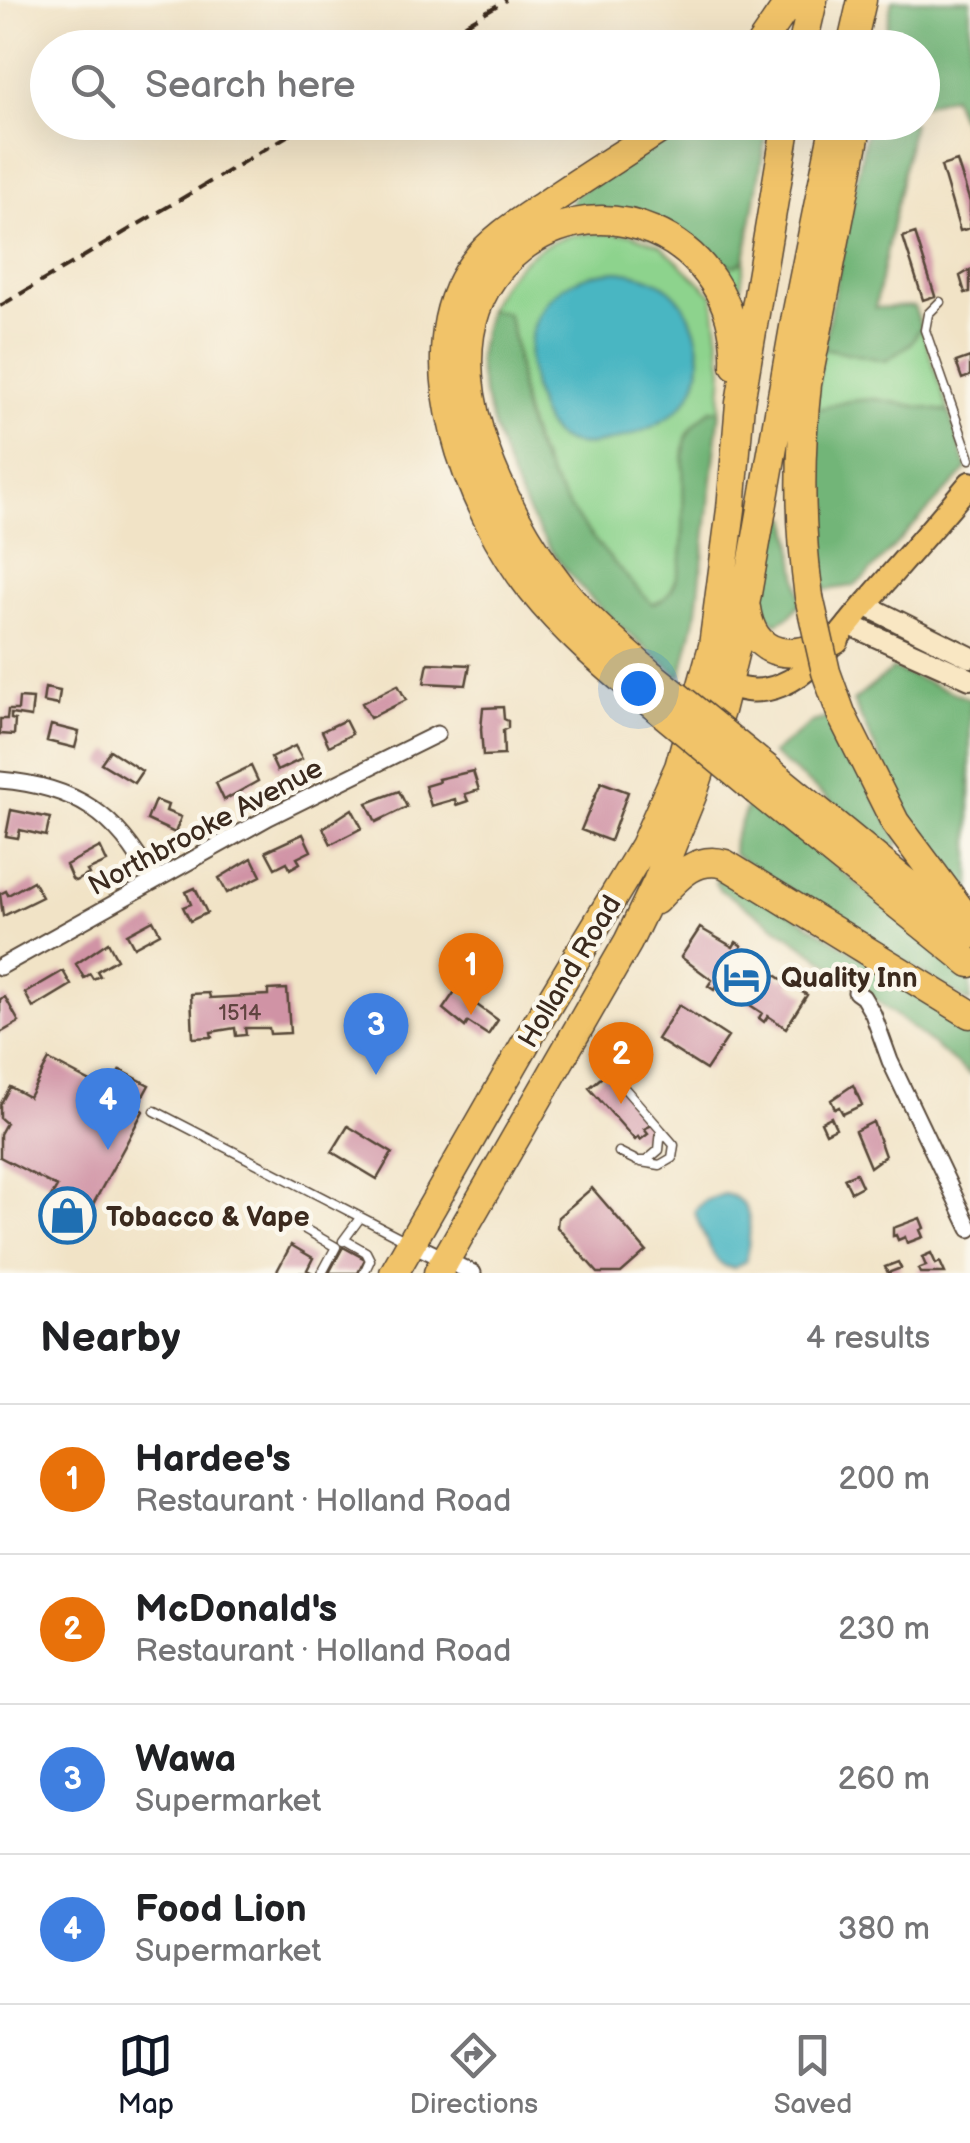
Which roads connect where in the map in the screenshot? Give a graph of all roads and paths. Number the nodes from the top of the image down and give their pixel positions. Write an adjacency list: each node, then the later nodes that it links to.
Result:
1 (791, 0): 5 (highway)
2 (813, 0): 6 (highway)
3 (862, 0): 7 (highway)
4 (879, 0): 8 (highway)
5 (770, 30)
6 (806, 30)
7 (856, 30)
8 (874, 30)
9 (644, 140): 23 (highway)
10 (784, 140): 14 (highway)
11 (831, 140): 17 (highway)
12 (854, 140): 29 (highway, bridge)
13 (940, 302): 15 (lane)
14 (740, 403): 22 (highway); 23 (highway)
15 (970, 459)
16 (970, 483): 18 (main road)
17 (746, 603): 19 (highway); 22 (highway)
18 (864, 605): 19 (main road); 20 (street)
19 (842, 632): 21 (street); 22 (main road)
20 (970, 657)
21 (970, 679)
22 (717, 681): 28 (highway, Holland Road); 45 (highway, Holland Road)
23 (646, 684): 26 (highway, bridge)
24 (436, 734): 27 (street, Northbrooke Avenue)
25 (0, 780): 27 (street)
26 (762, 780): 30 (highway); 31 (highway)
27 (152, 881): 32 (street, Northbrooke Avenue)
28 (642, 915): 34 (highway); 47 (highway, Holland Road)
29 (970, 920)
30 (970, 935)
31 (970, 963)
32 (0, 967)
33 (856, 992): 40 (street)
34 (970, 1014)
35 (598, 1058): 37 (lane)
36 (155, 1112): 42 (lane)
37 (661, 1130): 39 (lane); 39 (lane)
38 (619, 1152): 39 (lane)
39 (637, 1161)
40 (967, 1215): 43 (street)
41 (282, 1216): 46 (lane)
42 (360, 1218): 44 (lane); 45 (lane)
43 (970, 1228)
44 (345, 1240): 46 (lane); 49 (lane)
45 (410, 1242): 47 (street); 50 (highway, Holland Road)
46 (336, 1247): 48 (lane)
47 (442, 1266): 51 (street)
48 (325, 1272)
49 (360, 1273)
50 (394, 1273)
51 (472, 1273)

